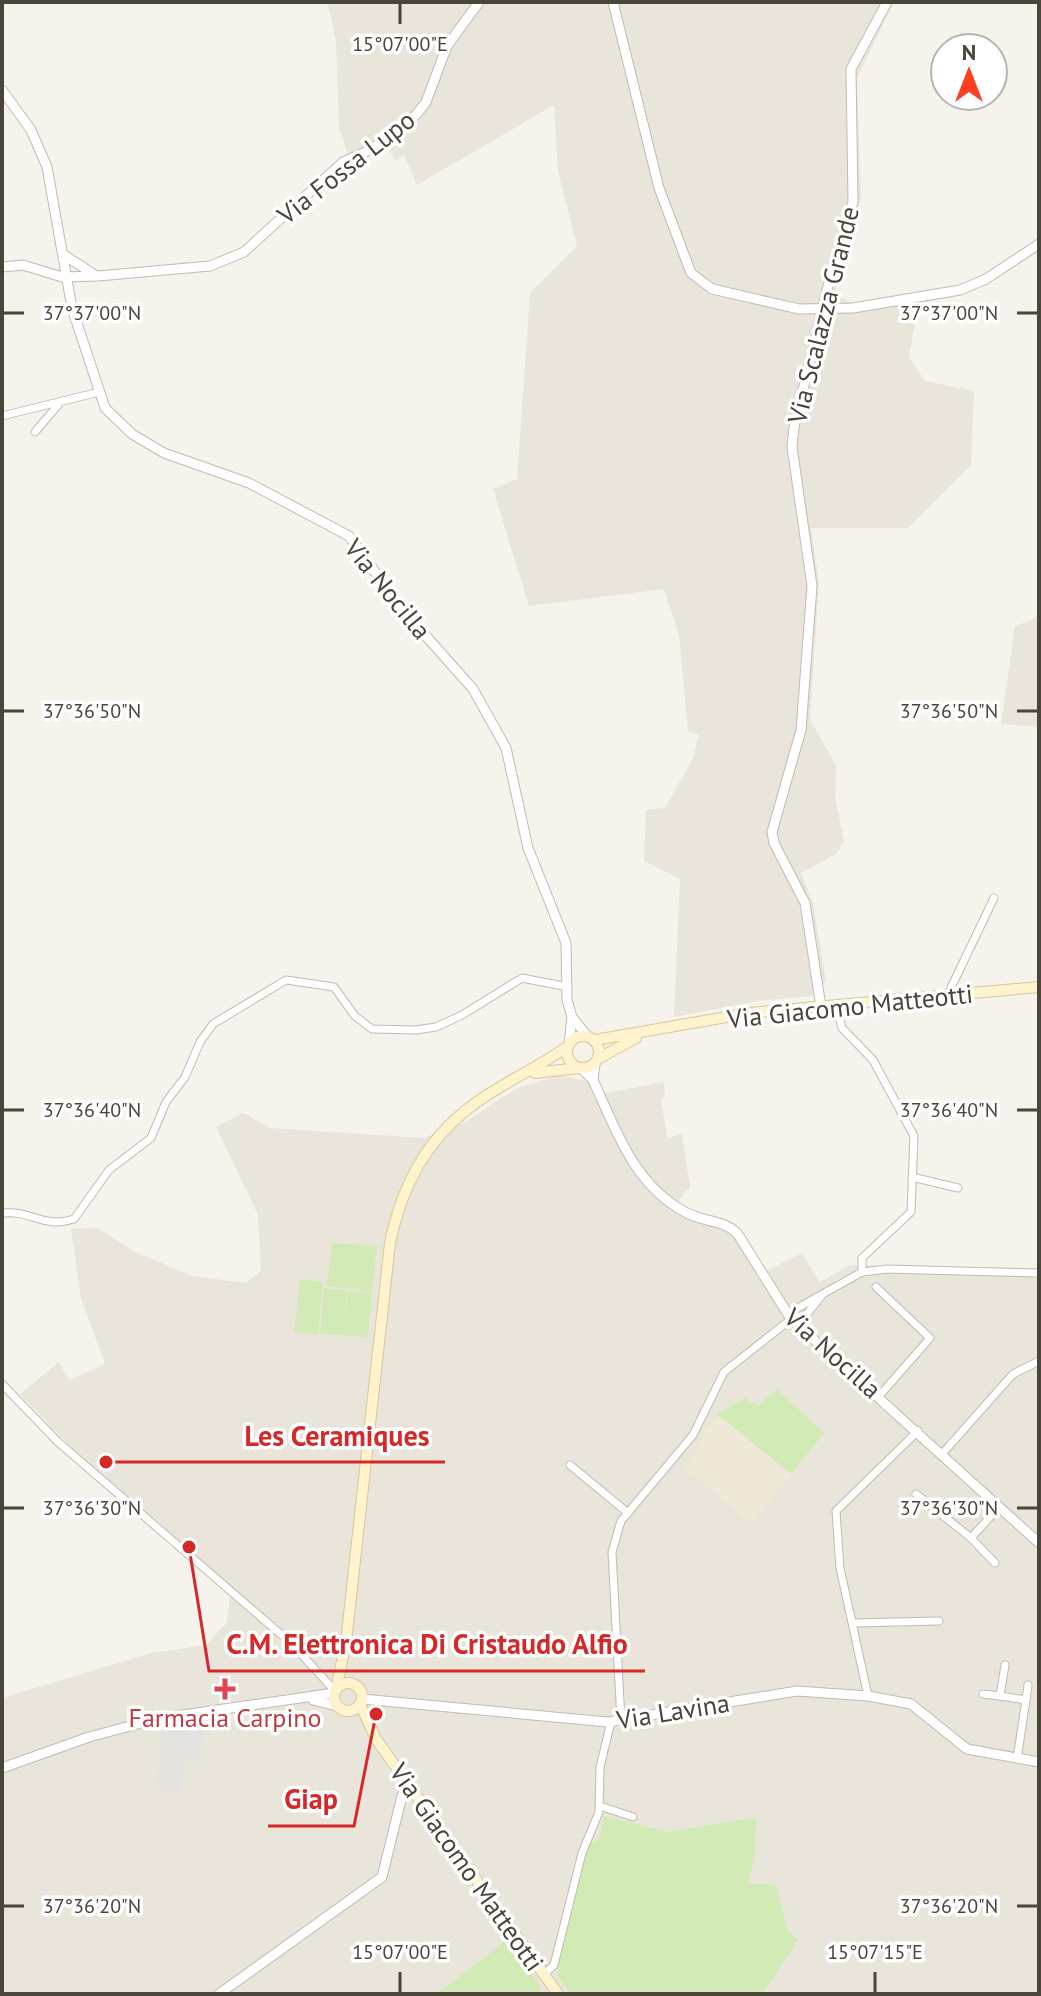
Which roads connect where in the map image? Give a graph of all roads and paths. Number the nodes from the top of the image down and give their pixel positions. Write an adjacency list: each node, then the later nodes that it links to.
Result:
1 (479, 2): 8 (street, Via Fossa Lupo)
2 (613, 2): 10 (street)
3 (887, 2): 10 (street, Via Scalazza Grande)
4 (2, 90): 6 (street, Via Nocilla)
5 (1039, 244): 10 (street)
6 (64, 255): 8 (street); 9 (street, Via Nocilla)
7 (2, 267): 9 (street, Via Fossa Lupo)
8 (98, 276): 9 (street, Via Fossa Lupo)
9 (67, 277): 11 (street, Via Nocilla)
10 (822, 310): 20 (street, Via Scalazza Grande)
11 (99, 392): 12 (street); 16 (street, Via Nocilla)
12 (59, 403): 13 (street); 14 (street)
13 (2, 416)
14 (35, 432)
15 (994, 898): 18 (street)
16 (568, 987): 21 (street, Via Nocilla); 31 (street)
17 (1039, 987): 18 (main road, Via Giacomo Matteotti)
18 (947, 996): 19 (main road, Via Giacomo Matteotti)
19 (836, 1005): 20 (main road, Via Giacomo Matteotti); 29 (street)
20 (821, 1007): 22 (main road, Via Giacomo Matteotti)
21 (572, 1017): 23 (street); 24 (street, Via Nocilla)
22 (661, 1029): 23 (main road); 25 (main road)
23 (591, 1038): 24 (main road); 25 (main road)
24 (569, 1045): 26 (main road); 27 (main road)
25 (597, 1061): 26 (main road); 28 (street)
26 (580, 1068): 27 (main road); 28 (street, Via Nocilla)
27 (525, 1076): 51 (main road)
28 (593, 1080): 36 (street, Via Nocilla)
29 (912, 1177): 30 (street); 32 (street)
30 (958, 1188)
31 (2, 1213)
32 (862, 1272): 33 (street); 35 (street)
33 (1039, 1273)
34 (876, 1287): 39 (street)
35 (826, 1290): 36 (street); 36 (street)
36 (792, 1319): 39 (street, Via Nocilla); 45 (street)
37 (1039, 1361): 41 (street)
38 (2, 1384): 55 (street)
39 (880, 1395): 40 (street, Via Nocilla)
40 (918, 1431): 41 (street, Via Nocilla); 50 (street)
41 (942, 1454): 44 (street, Via Nocilla)
42 (570, 1465): 45 (street)
43 (916, 1494): 46 (street)
44 (999, 1507): 46 (street); 47 (street, Via Nocilla)
45 (628, 1513): 63 (street)
46 (971, 1538): 48 (street)
47 (1039, 1543)
48 (995, 1563)
49 (939, 1621): 50 (street)
50 (853, 1623): 57 (street)
51 (346, 1642): 54 (main road); 55 (main road)
52 (1005, 1665): 58 (street)
53 (1028, 1685): 60 (street)
54 (357, 1687): 55 (main road); 61 (main road)
55 (335, 1691): 59 (street); 62 (main road)
56 (983, 1694): 58 (street)
57 (868, 1696): 63 (street, Via Lavina); 65 (street, Via Lavina)
58 (1000, 1696): 60 (street)
59 (306, 1699): 62 (street); 67 (street)
60 (1026, 1700): 65 (street)
61 (361, 1701): 62 (main road); 63 (street, Via Lavina); 64 (main road)
62 (342, 1709): 64 (main road)
63 (616, 1721): 69 (street)
64 (376, 1739): 68 (main road, Via Giacomo Matteotti)
65 (1017, 1759): 66 (street)
66 (1039, 1762)
67 (2, 1768)
68 (408, 1785): 71 (main road, Via Giacomo Matteotti); 72 (street)
69 (600, 1806): 70 (street); 71 (street)
70 (633, 1817)
71 (543, 1975): 73 (main road, Via Giacomo Matteotti)
72 (219, 1994)
73 (558, 1994)

